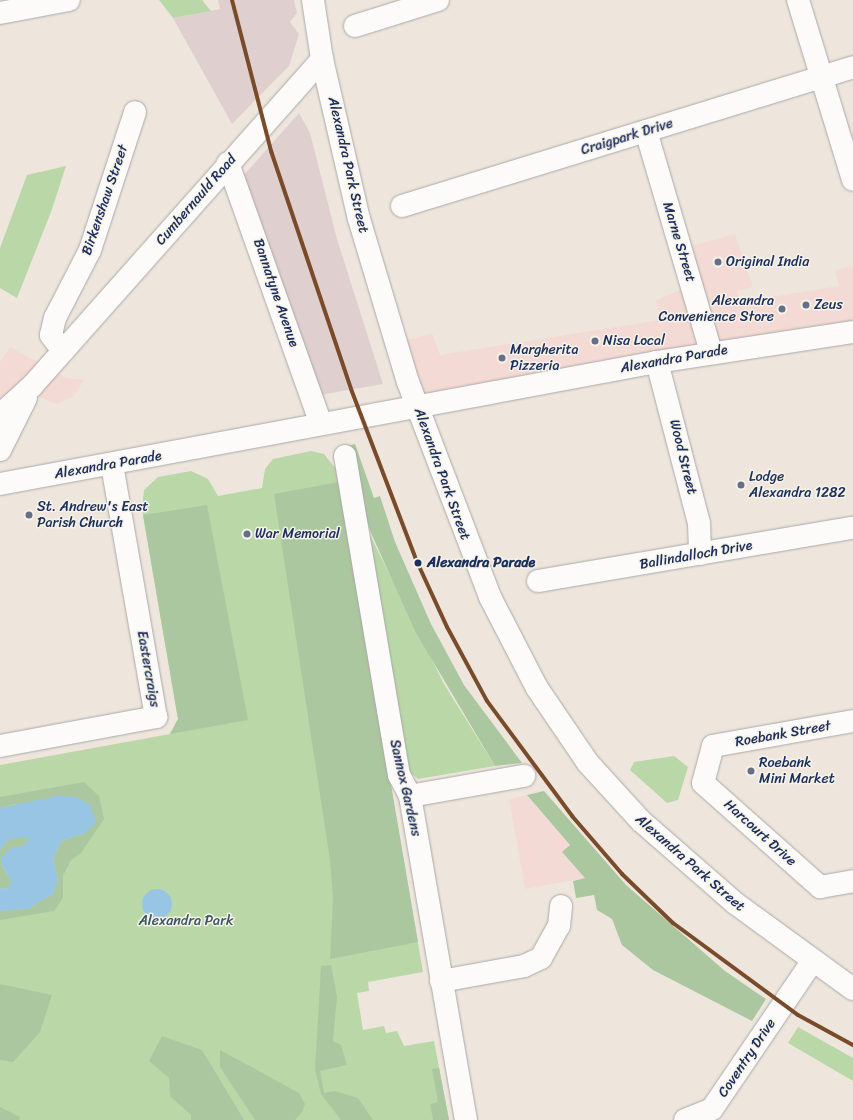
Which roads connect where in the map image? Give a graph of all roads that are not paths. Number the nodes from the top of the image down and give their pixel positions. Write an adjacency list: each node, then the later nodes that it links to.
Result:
1 (69, 0): 5 (street)
2 (313, 0): 7 (street)
3 (438, 0): 6 (street)
4 (798, 0): 9 (street)
5 (0, 13)
6 (355, 26)
7 (322, 59): 12 (street, Cumbernauld Road); 20 (street, Alexandra Park Street)
8 (853, 67): 9 (street, Craigpark Drive)
9 (822, 76): 11 (street, Craigpark Drive); 13 (street)
10 (135, 112): 16 (street, Birkenshaw Street)
11 (646, 131): 14 (street, Craigpark Drive); 17 (street, Marne Street)
12 (232, 159): 16 (street, Cumbernauld Road); 22 (street, Bannatyne Avenue)
13 (853, 180)
14 (402, 206)
15 (853, 332): 17 (street, Alexandra Parade)
16 (63, 351): 19 (street, Cumbernauld Road)
17 (711, 352): 18 (street, Alexandra Parade)
18 (656, 362): 20 (street, Alexandra Parade); 28 (street, Wood Street)
19 (32, 386): 21 (street, Cumbernauld Road); 23 (street, Cumbernauld Road)
20 (417, 406): 22 (street, Alexandra Parade); 37 (street, Alexandra Park Street)
21 (0, 416)
22 (320, 424): 25 (street, Alexandra Parade)
23 (0, 450)
24 (345, 456): 34 (street, Sannox Gardens)
25 (112, 464): 26 (street, Alexandra Parade); 31 (street, Eastercraigs)
26 (0, 484)
27 (853, 528): 28 (street, Ballindalloch Drive)
28 (700, 554): 29 (street, Ballindalloch Drive)
29 (538, 582)
30 (853, 721): 32 (street, Roebank Street)
31 (0, 746)
32 (713, 746): 35 (street, Harcourt Drive)
33 (524, 776): 34 (street)
34 (410, 796): 38 (street, Sannox Gardens)
35 (853, 881)
36 (561, 906): 38 (street)
37 (812, 962): 39 (street, Alexandra Park Street); 41 (street, Coventry Drive)
38 (441, 981): 40 (street, Sannox Gardens)
39 (853, 989)
40 (466, 1120)
41 (685, 1120)

